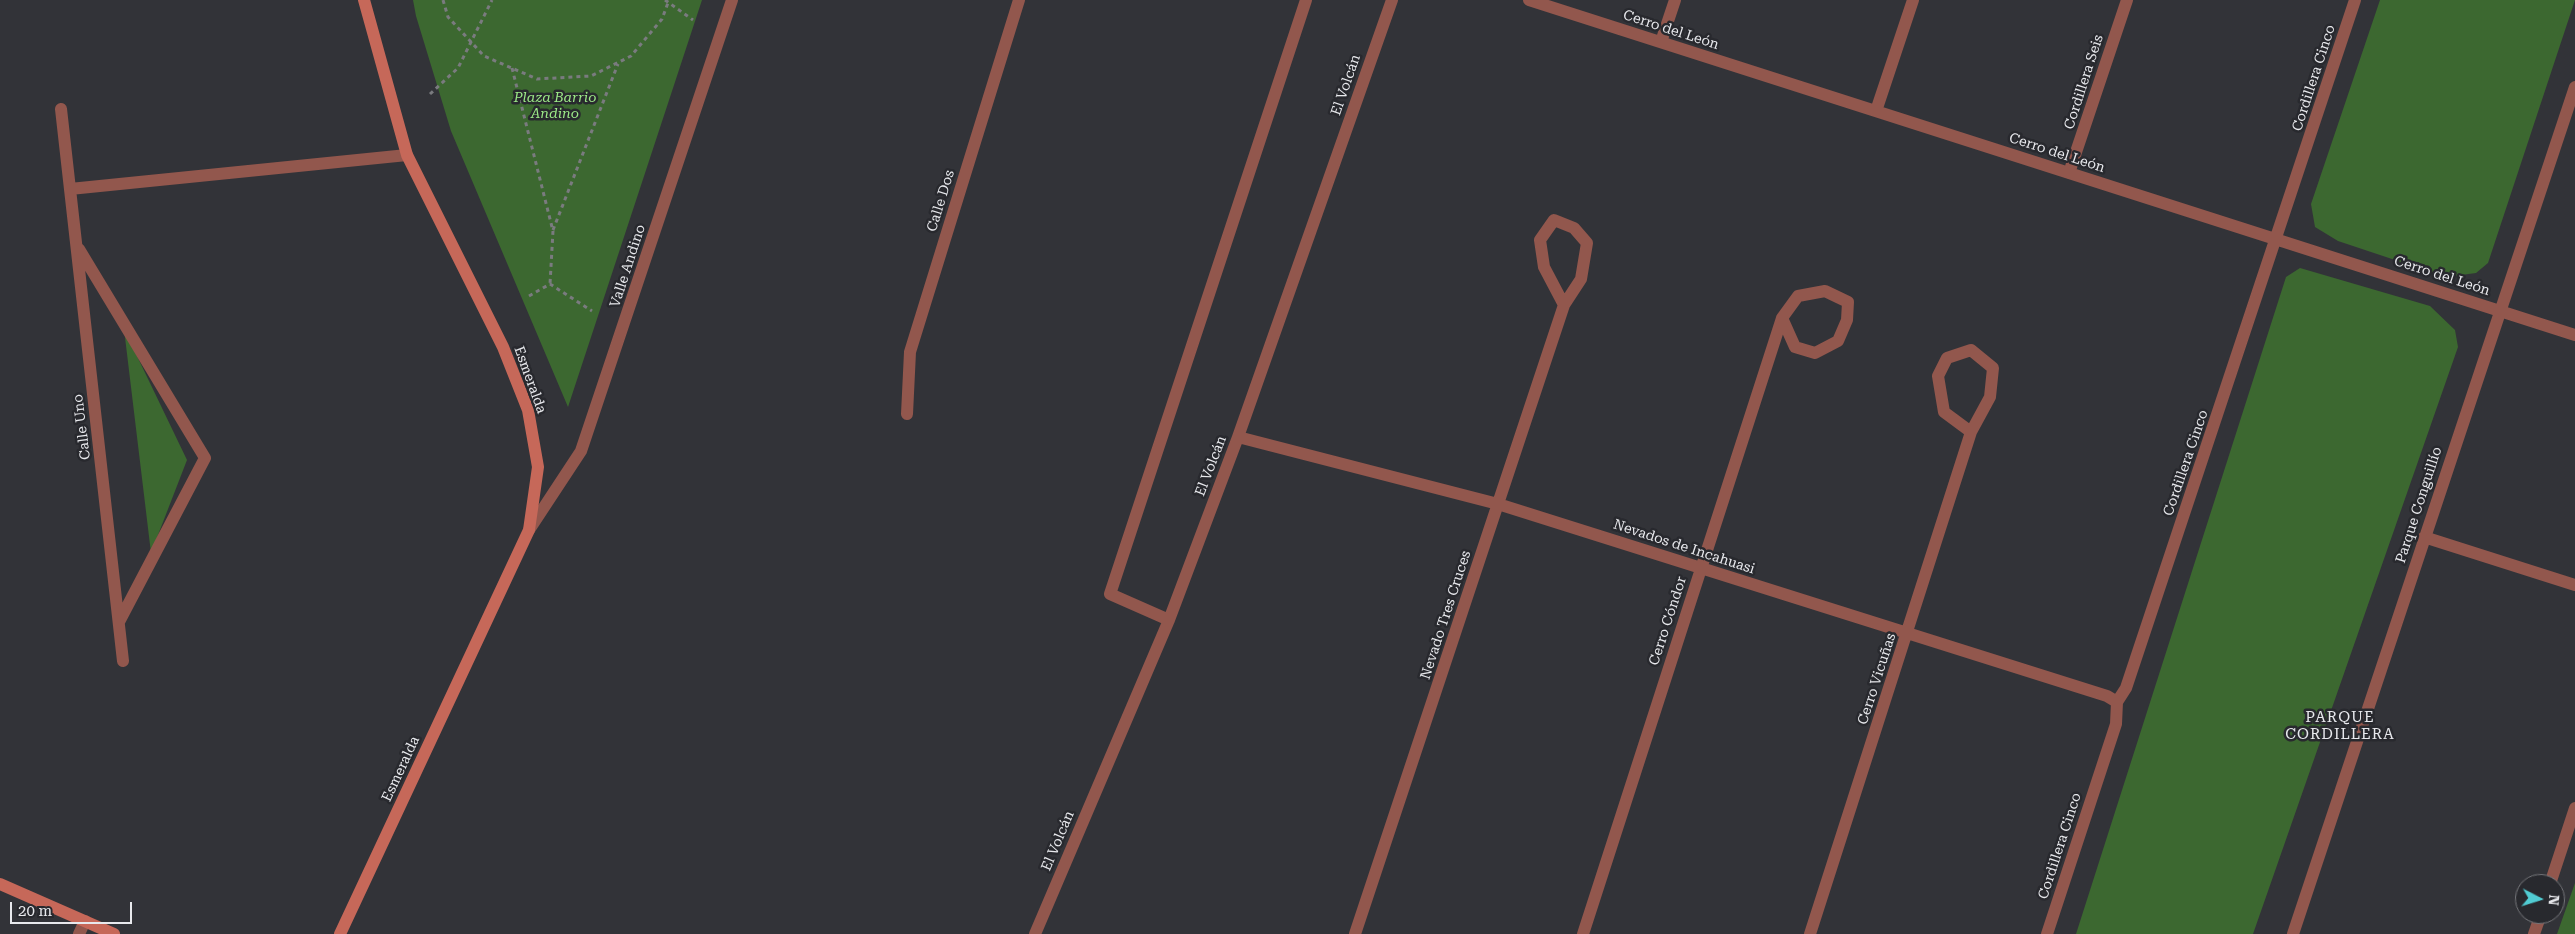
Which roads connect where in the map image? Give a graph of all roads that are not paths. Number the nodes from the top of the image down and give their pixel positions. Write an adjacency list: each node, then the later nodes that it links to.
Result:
1 (364, 0): 15 (street, Esmeralda)
2 (732, 0): 28 (street, Valle Andino)
3 (1019, 0): 24 (street, Calle Dos)
4 (1306, 0): 32 (street)
5 (1392, 0): 26 (street, El Volcán)
6 (1529, 0): 11 (street, Cerro del León)
7 (1675, 0): 11 (street)
8 (1913, 0): 14 (street)
9 (2127, 0): 16 (street, Cordillera Seis)
10 (2356, 0): 18 (street, Cordillera Cinco)
11 (1662, 42): 14 (street, Cerro del León)
12 (2575, 87): 21 (street, Parque Conguillío)
13 (60, 109): 17 (street, Calle Uno)
14 (1876, 111): 16 (street, Cerro del León)
15 (407, 156): 17 (street); 28 (street, Esmeralda)
16 (2069, 173): 18 (street, Cerro del León)
17 (70, 189): 19 (street, Calle Uno)
18 (2277, 239): 21 (street, Cerro del León); 36 (street, Cordillera Cinco)
19 (76, 244): 33 (street, Calle Uno); 33 (street)
20 (1564, 305): 20 (street, Nevado Tres Cruces); 27 (street, Nevado Tres Cruces)
21 (2499, 310): 23 (street, Cerro del León); 29 (street, Parque Conguillío)
22 (1782, 318): 22 (street, Cerro Cóndor); 30 (street, Cerro Cóndor)
23 (2575, 334)
24 (907, 414)
25 (1971, 432): 25 (street, Cerro Vicuñas); 34 (street, Cerro Vicuñas)
26 (1238, 437): 27 (street, Nevados de Incahuasi); 32 (street, El Volcán)
27 (1498, 504): 30 (street, Nevados de Incahuasi); 45 (street, Nevado Tres Cruces)
28 (529, 530): 43 (street, Esmeralda)
29 (2424, 537): 31 (street); 49 (street, Parque Conguillío)
30 (1702, 568): 34 (street, Nevados de Incahuasi); 46 (street, Cerro Cóndor)
31 (2575, 585)
32 (1169, 620): 44 (street, El Volcán)
33 (119, 622): 35 (street, Calle Uno)
34 (1907, 633): 36 (street, Nevados de Incahuasi); 47 (street, Cerro Vicuñas)
35 (124, 660)
36 (2117, 702): 48 (street, Cordillera Cinco)
37 (2575, 808): 38 (street)
38 (2553, 874)
39 (0, 884): 40 (street)
40 (85, 921): 41 (street); 42 (street)
41 (79, 934)
42 (114, 934)
43 (340, 934)
44 (1035, 934)
45 (1355, 934)
46 (1583, 934)
47 (1810, 934)
48 (2047, 934)
49 (2293, 934)

